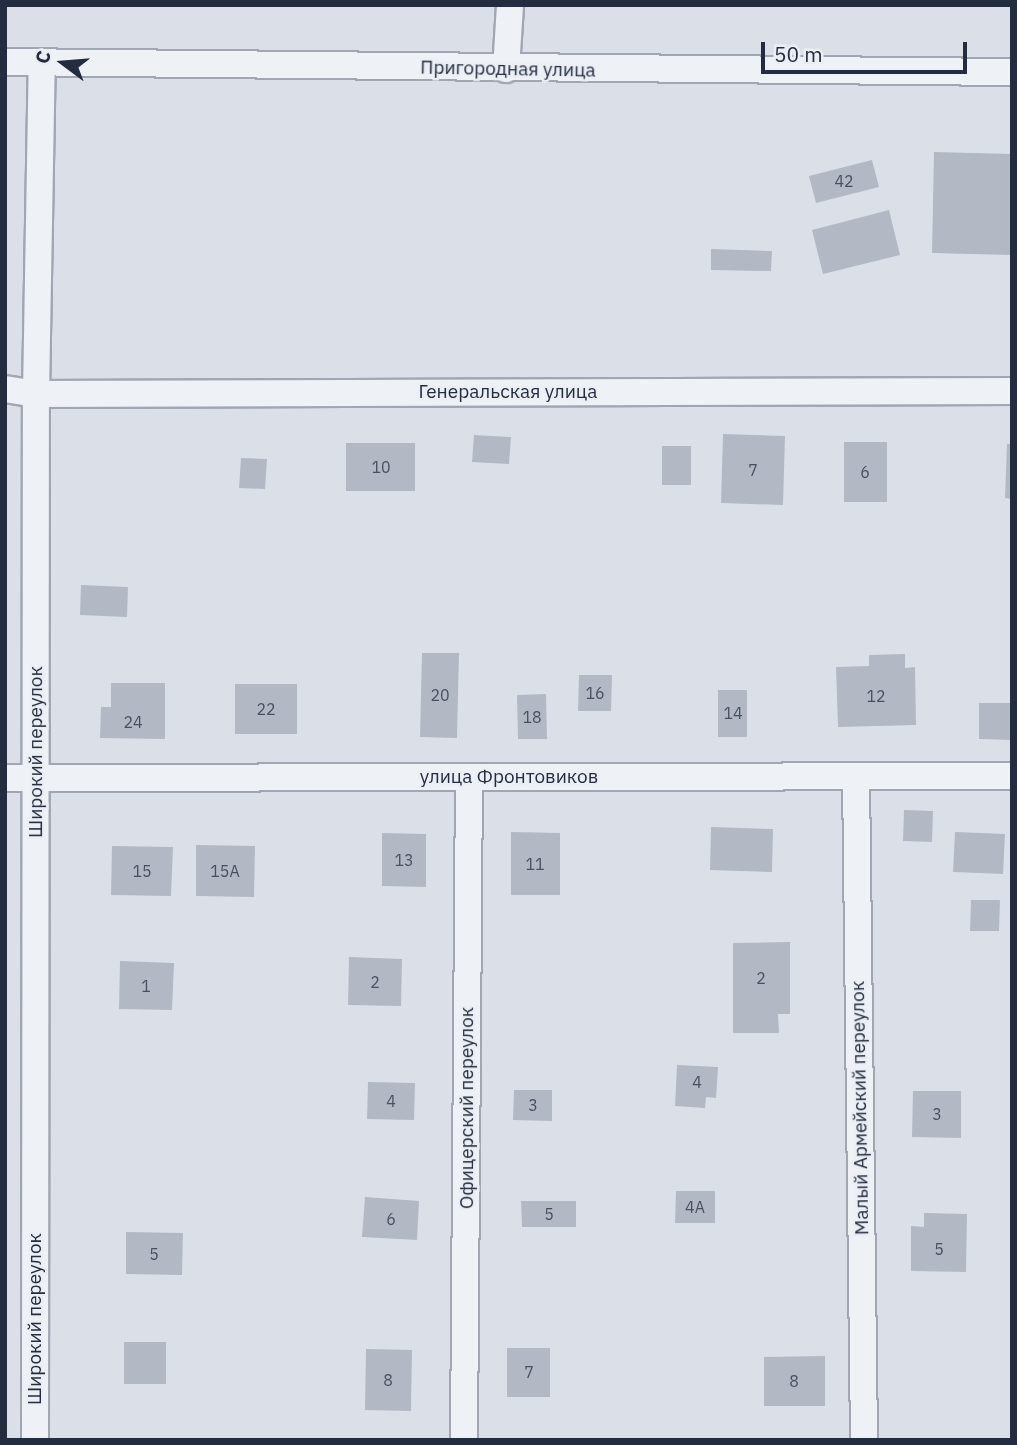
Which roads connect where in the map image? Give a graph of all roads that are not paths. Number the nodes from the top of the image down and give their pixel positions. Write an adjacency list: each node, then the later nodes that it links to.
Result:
1 (510, 5): 4 (street)
2 (5, 62): 3 (street, Пригородная улица)
3 (42, 64): 4 (street, Пригородная улица); 8 (street, Широкий переулок)
4 (506, 69): 5 (street, Пригородная улица)
5 (1012, 72)
6 (5, 389): 8 (street, Генеральская улица)
7 (1012, 391): 8 (street, Генеральская улица)
8 (36, 394): 13 (street, Широкий переулок)
9 (856, 776): 10 (street, улица Фронтовиков); 11 (street, улица Фронтовиков); 16 (street, Малый Армейский переулок)
10 (1012, 776)
11 (469, 777): 13 (street, улица Фронтовиков); 15 (street, Офицерский переулок)
12 (5, 778): 13 (street, улица Фронтовиков)
13 (36, 778): 14 (street, Широкий переулок)
14 (35, 1440)
15 (464, 1440)
16 (864, 1440)

